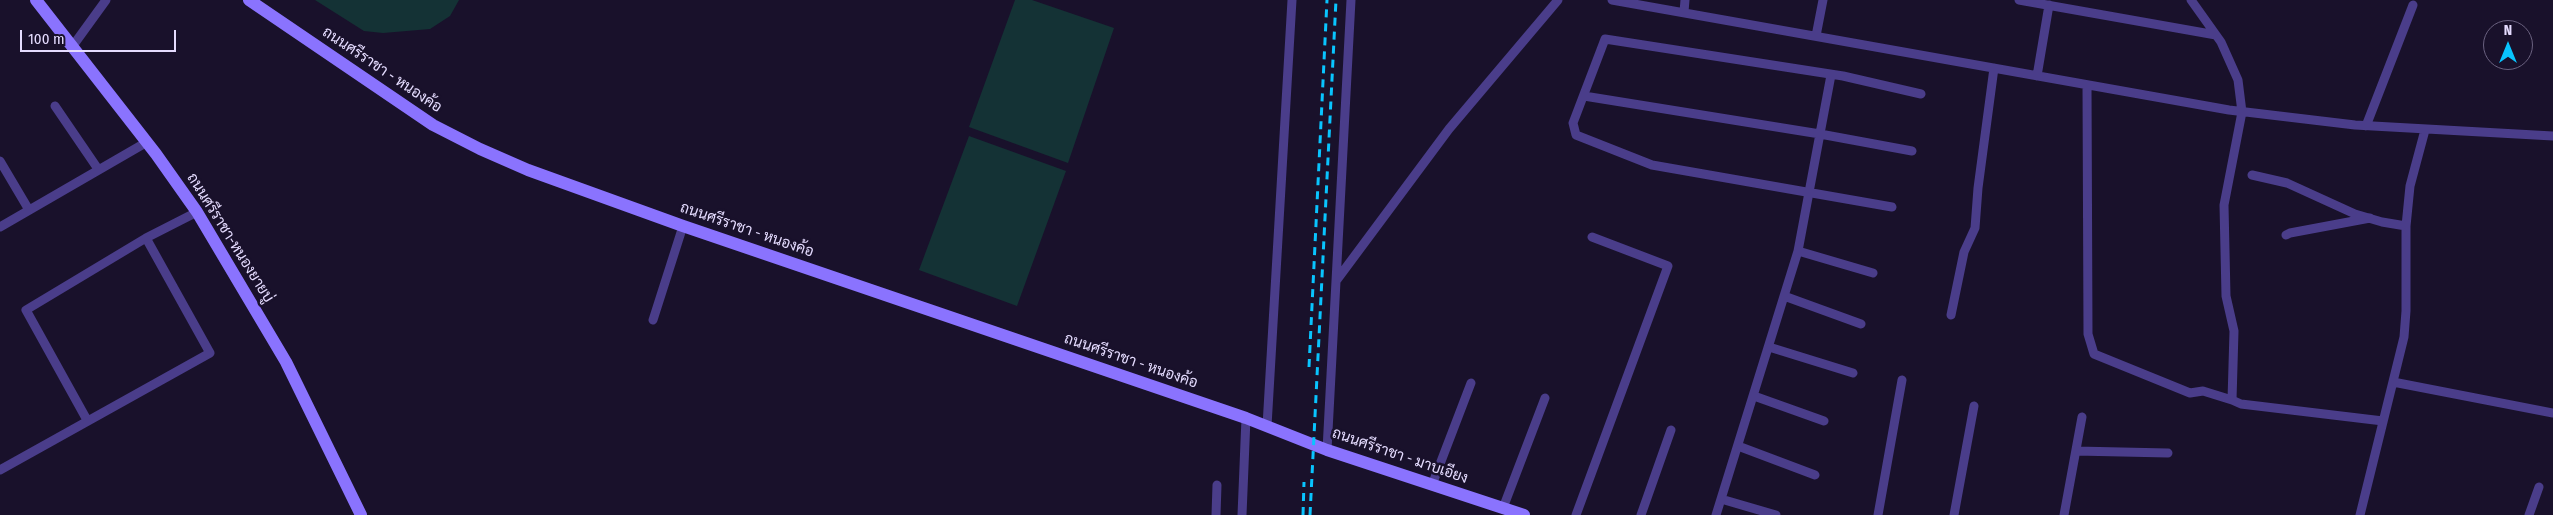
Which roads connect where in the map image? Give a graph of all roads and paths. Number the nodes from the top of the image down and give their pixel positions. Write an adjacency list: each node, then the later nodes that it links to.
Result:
1 (36, 0): 17 (main road, ถนนศรีราชา-หนองยายบู่)
2 (106, 0): 17 (street)
3 (249, 0): 40 (main road, ถนนศรีราชา - หนองค้อ)
4 (1292, 0): 68 (street)
5 (1351, 0): 48 (street)
6 (1558, 0): 48 (street)
7 (1612, 0): 14 (street)
8 (1685, 0): 14 (street)
9 (1823, 0): 16 (street)
10 (2019, 0): 12 (street)
11 (2191, 0): 15 (street)
12 (2049, 5): 15 (street); 20 (street)
13 (2413, 5): 26 (street)
14 (1684, 12): 16 (street)
15 (2216, 35): 25 (street)
16 (1816, 36): 18 (street)
17 (72, 47): 30 (main road, ถนนศรีราชา-หนองยายบู่)
18 (1994, 68): 20 (street); 50 (street)
19 (1832, 75): 22 (street); 23 (street); 28 (street)
20 (2037, 76): 21 (street)
21 (2087, 85): 25 (street); 60 (street)
22 (1920, 94)
23 (1584, 96): 28 (street); 35 (street)
24 (55, 106): 33 (street)
25 (2242, 112): 26 (street); 60 (street)
26 (2366, 126): 27 (street)
27 (2424, 130): 29 (street); 41 (street)
28 (1820, 134): 31 (street); 35 (street)
29 (2553, 136)
30 (147, 142): 33 (street); 38 (main road, ถนนศรีราชา-หนองยายบู่)
31 (1912, 151)
32 (0, 161): 37 (street)
33 (98, 169): 37 (street)
34 (2252, 176): 39 (street)
35 (1809, 192): 36 (street); 46 (street)
36 (1892, 207)
37 (29, 210): 42 (street)
38 (197, 212): 45 (street); 81 (main road, ถนนศรีราชา-หนองยายบู่)
39 (2370, 218): 41 (street); 43 (street)
40 (683, 226): 51 (street); 63 (main road, ถนนศรีราชา - หนองค้อ)
41 (2406, 226): 56 (street)
42 (0, 227)
43 (2286, 235)
44 (1592, 237): 85 (street)
45 (146, 238): 65 (street); 65 (street)
46 (1798, 251): 47 (street); 49 (street)
47 (1873, 273)
48 (1336, 282): 71 (street)
49 (1784, 296): 52 (street); 53 (street)
50 (1951, 315)
51 (653, 320)
52 (1861, 324)
53 (1769, 347): 54 (street); 58 (street)
54 (1853, 373)
55 (1902, 380): 89 (street)
56 (2393, 382): 62 (street); 67 (street)
57 (1471, 384): 76 (street)
58 (1754, 396): 66 (street); 70 (street)
59 (1545, 398): 80 (street)
60 (2232, 400): 67 (street)
61 (1974, 406): 90 (street)
62 (2553, 412)
63 (1246, 418): 68 (main road, ถนนศรีราชา - หนองค้อ); 83 (street)
64 (2082, 418): 72 (street)
65 (87, 420): 74 (street)
66 (1824, 421)
67 (2383, 421): 92 (street)
68 (1267, 426): 71 (main road, ถนนศรีราชา - มาบเอียง)
69 (1671, 430): 86 (street)
70 (1738, 446): 75 (street); 79 (street)
71 (1327, 450): 76 (main road, ถนนศรีราชา - มาบเอียง)
72 (2076, 451): 73 (street); 91 (street)
73 (2168, 453)
74 (0, 470)
75 (1815, 474)
76 (1432, 484): 80 (main road, ถนนศรีราชา - มาบเอียง)
77 (1217, 485): 82 (street)
78 (2539, 487): 93 (street)
79 (1721, 499): 87 (street); 88 (street)
80 (1503, 508): 84 (main road, ถนนศรีราชา - มาบเอียง)
81 (361, 515)
82 (1216, 515)
83 (1242, 515)
84 (1524, 515)
85 (1576, 515)
86 (1640, 515)
87 (1716, 515)
88 (1776, 515)
89 (1878, 515)
90 (1954, 515)
91 (2064, 515)
92 (2360, 515)
93 (2529, 515)

